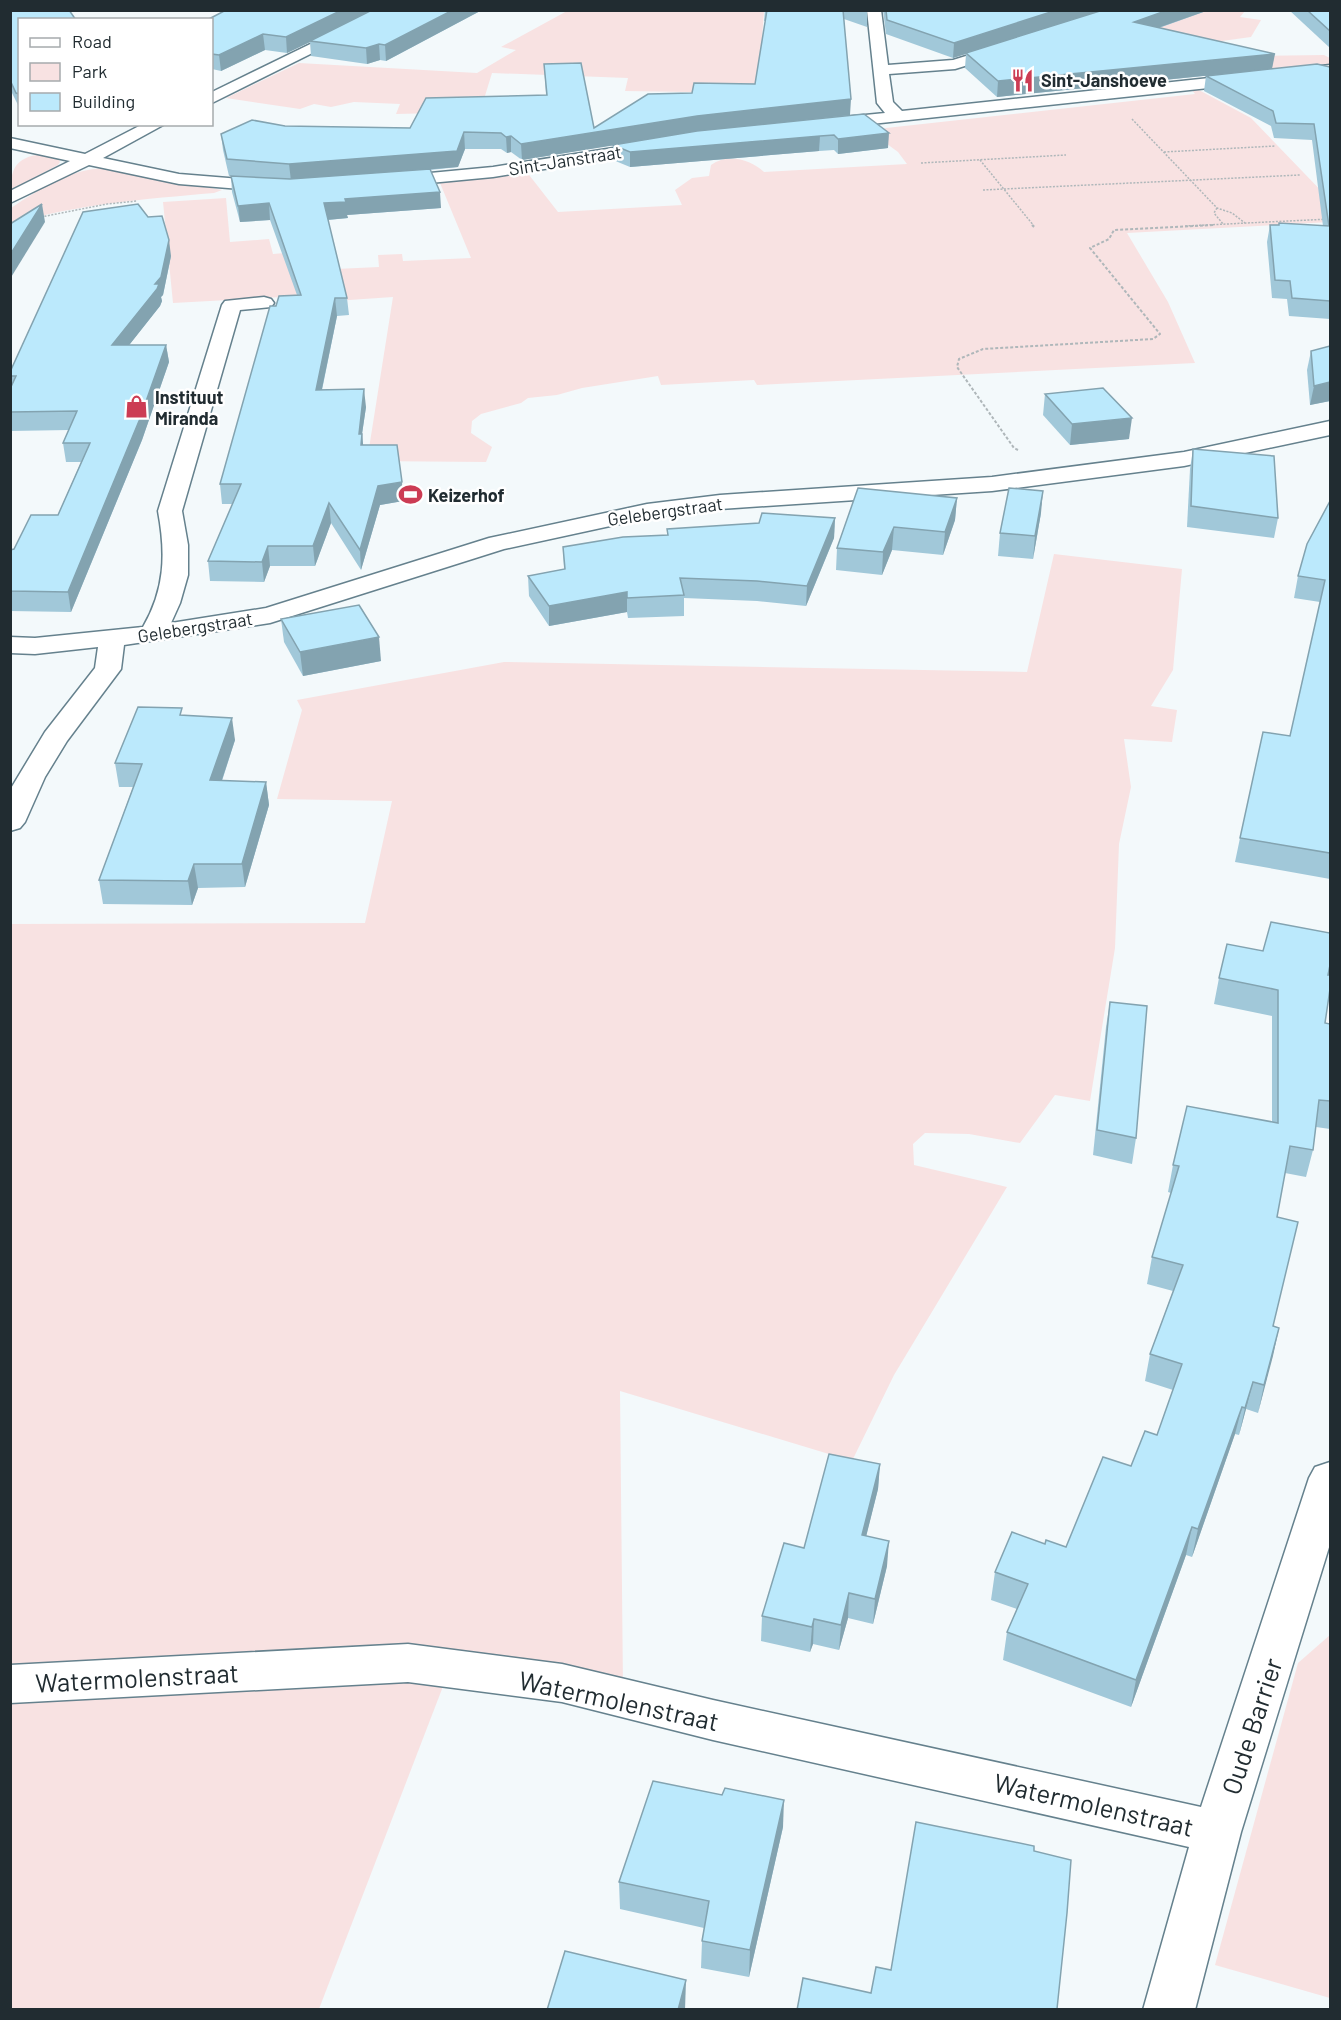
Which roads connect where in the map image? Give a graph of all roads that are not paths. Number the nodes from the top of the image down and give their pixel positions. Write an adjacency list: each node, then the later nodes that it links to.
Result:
1 (392, 10): 6 (street)
2 (874, 10): 4 (street)
3 (1022, 44): 4 (street)
4 (882, 70): 7 (street)
5 (1330, 70): 7 (street)
6 (213, 98)
7 (898, 116): 9 (street)
8 (153, 126): 12 (street)
9 (804, 127)
10 (10, 143): 12 (street)
11 (674, 143): 13 (street, Sint-Janstraat)
12 (86, 159): 14 (street); 15 (street)
13 (372, 183)
14 (291, 188)
15 (10, 198)
16 (264, 303): 18 (street)
17 (1330, 428): 18 (street, Gelebergstraat)
18 (152, 634): 19 (street, Gelebergstraat)
19 (112, 639): 20 (street, Gelebergstraat); 21 (street)
20 (10, 645)
21 (10, 822)
22 (1330, 1478): 24 (street, Oude Barrier)
23 (10, 1684): 24 (street, Watermolenstraat)
24 (1217, 1832): 25 (street, Oude Barrier)
25 (1169, 2010)

